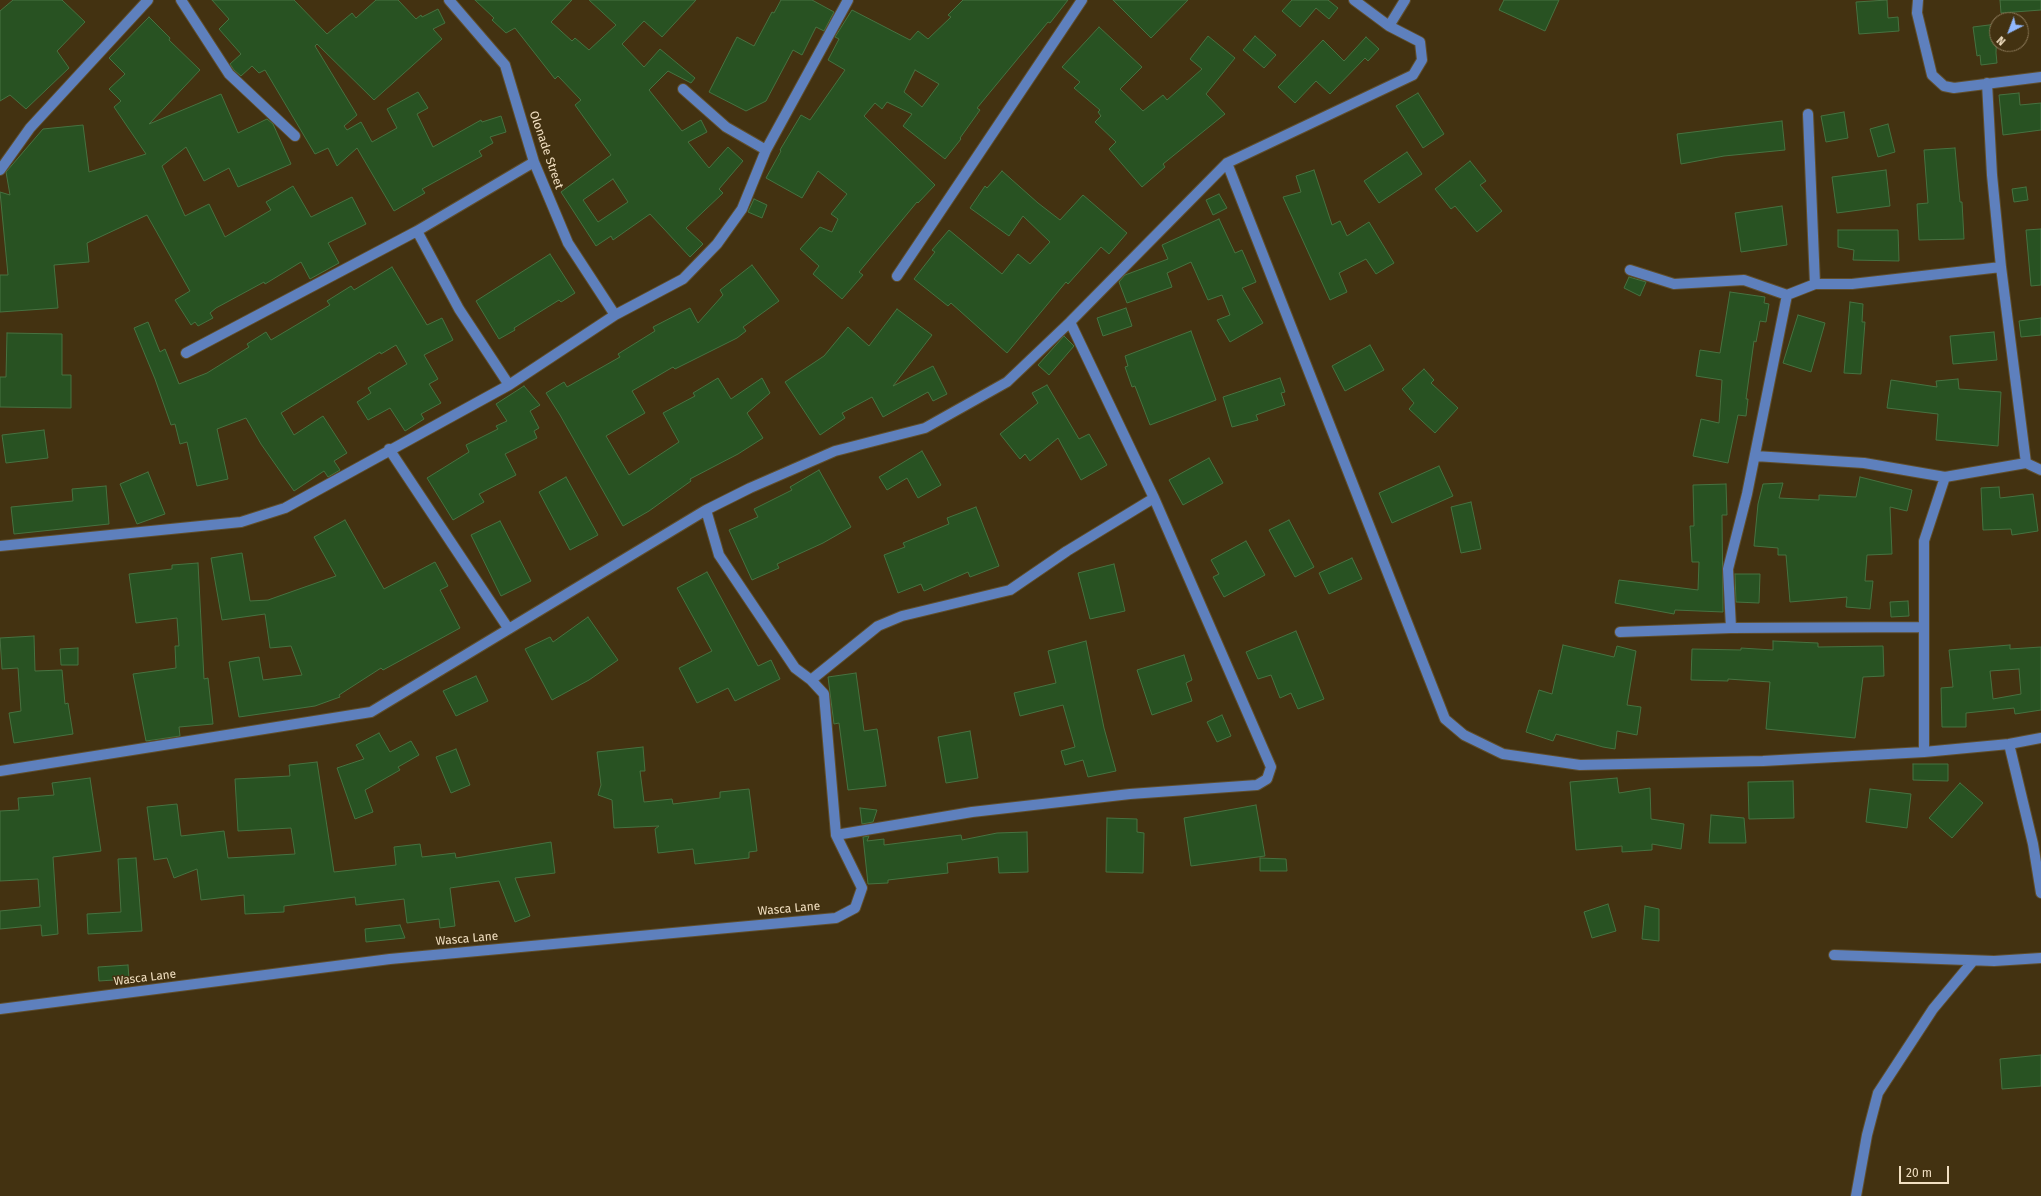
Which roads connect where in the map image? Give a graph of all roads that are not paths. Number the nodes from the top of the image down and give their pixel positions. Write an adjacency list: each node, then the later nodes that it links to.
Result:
1 (148, 0): 18 (street)
2 (181, 0): 14 (street)
3 (449, 0): 16 (street, Olonade Street)
4 (848, 0): 15 (street)
5 (1082, 0): 22 (street)
6 (1354, 0): 9 (street)
7 (1405, 0): 9 (street)
8 (1918, 0): 11 (street)
9 (1389, 26): 17 (street)
10 (2041, 77): 11 (street)
11 (1987, 84): 20 (street)
12 (683, 89): 15 (street)
13 (1808, 114): 23 (street)
14 (295, 136)
15 (766, 150): 25 (street)
16 (534, 162): 19 (street); 25 (street, Olonade Street)
17 (1227, 163): 26 (street); 44 (street)
18 (0, 170)
19 (417, 231): 27 (street); 28 (street)
20 (2001, 268): 23 (street); 31 (street)
21 (1630, 270): 24 (street)
22 (897, 276)
23 (1815, 284): 24 (street)
24 (1787, 296): 30 (street)
25 (615, 314): 28 (street)
26 (1070, 322): 34 (street); 35 (street)
27 (186, 353)
28 (508, 386): 29 (street)
29 (389, 450): 36 (street); 38 (street)
30 (1755, 456): 33 (street); 39 (street)
31 (2026, 463): 32 (street); 33 (street)
32 (2041, 470)
33 (1945, 477): 37 (street)
34 (1154, 498): 41 (street); 46 (street)
35 (706, 510): 38 (street); 41 (street)
36 (0, 546)
37 (1923, 627): 39 (street); 44 (street)
38 (508, 628): 45 (street)
39 (1731, 628): 40 (street)
40 (1620, 632)
41 (811, 680): 46 (street)
42 (2041, 738): 43 (street)
43 (2009, 744): 44 (street); 47 (street)
44 (1924, 752)
45 (0, 771)
46 (836, 835): 51 (street, Wasca Lane)
47 (2041, 893)
48 (1834, 955): 50 (street)
49 (2041, 958): 50 (street)
50 (1973, 960): 52 (street)
51 (0, 1009)
52 (1856, 1196)

